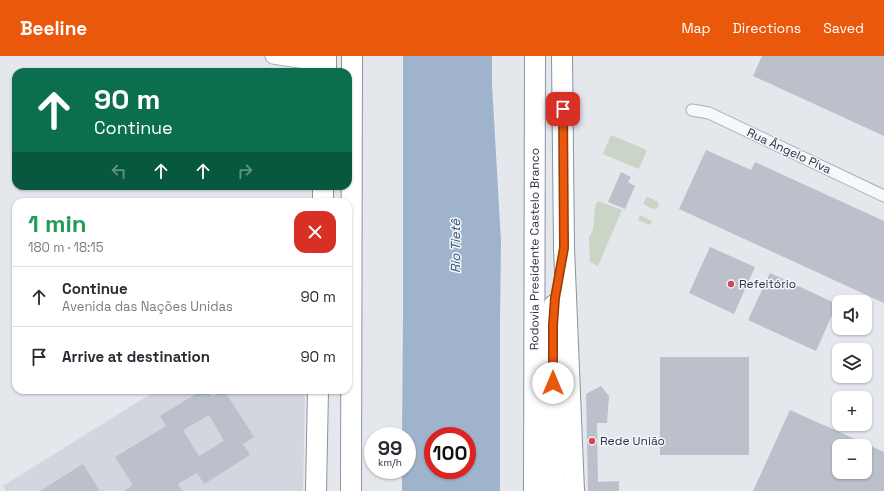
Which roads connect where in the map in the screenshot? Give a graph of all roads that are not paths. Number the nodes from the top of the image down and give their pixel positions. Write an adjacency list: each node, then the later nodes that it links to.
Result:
1 (273, 56): 5 (street)
2 (352, 56): 6 (highway)
3 (535, 56): 14 (highway, Rodovia Presidente Castelo Branco)
4 (562, 56): 9 (highway)
5 (326, 64)
6 (352, 68)
7 (692, 110): 8 (street, Rua Ângelo Piva)
8 (884, 196)
9 (564, 248): 15 (highway); 16 (highway)
10 (318, 394): 12 (highway)
11 (351, 394): 13 (highway)
12 (316, 491)
13 (351, 491)
14 (534, 491)
15 (554, 491)
16 (574, 491)

